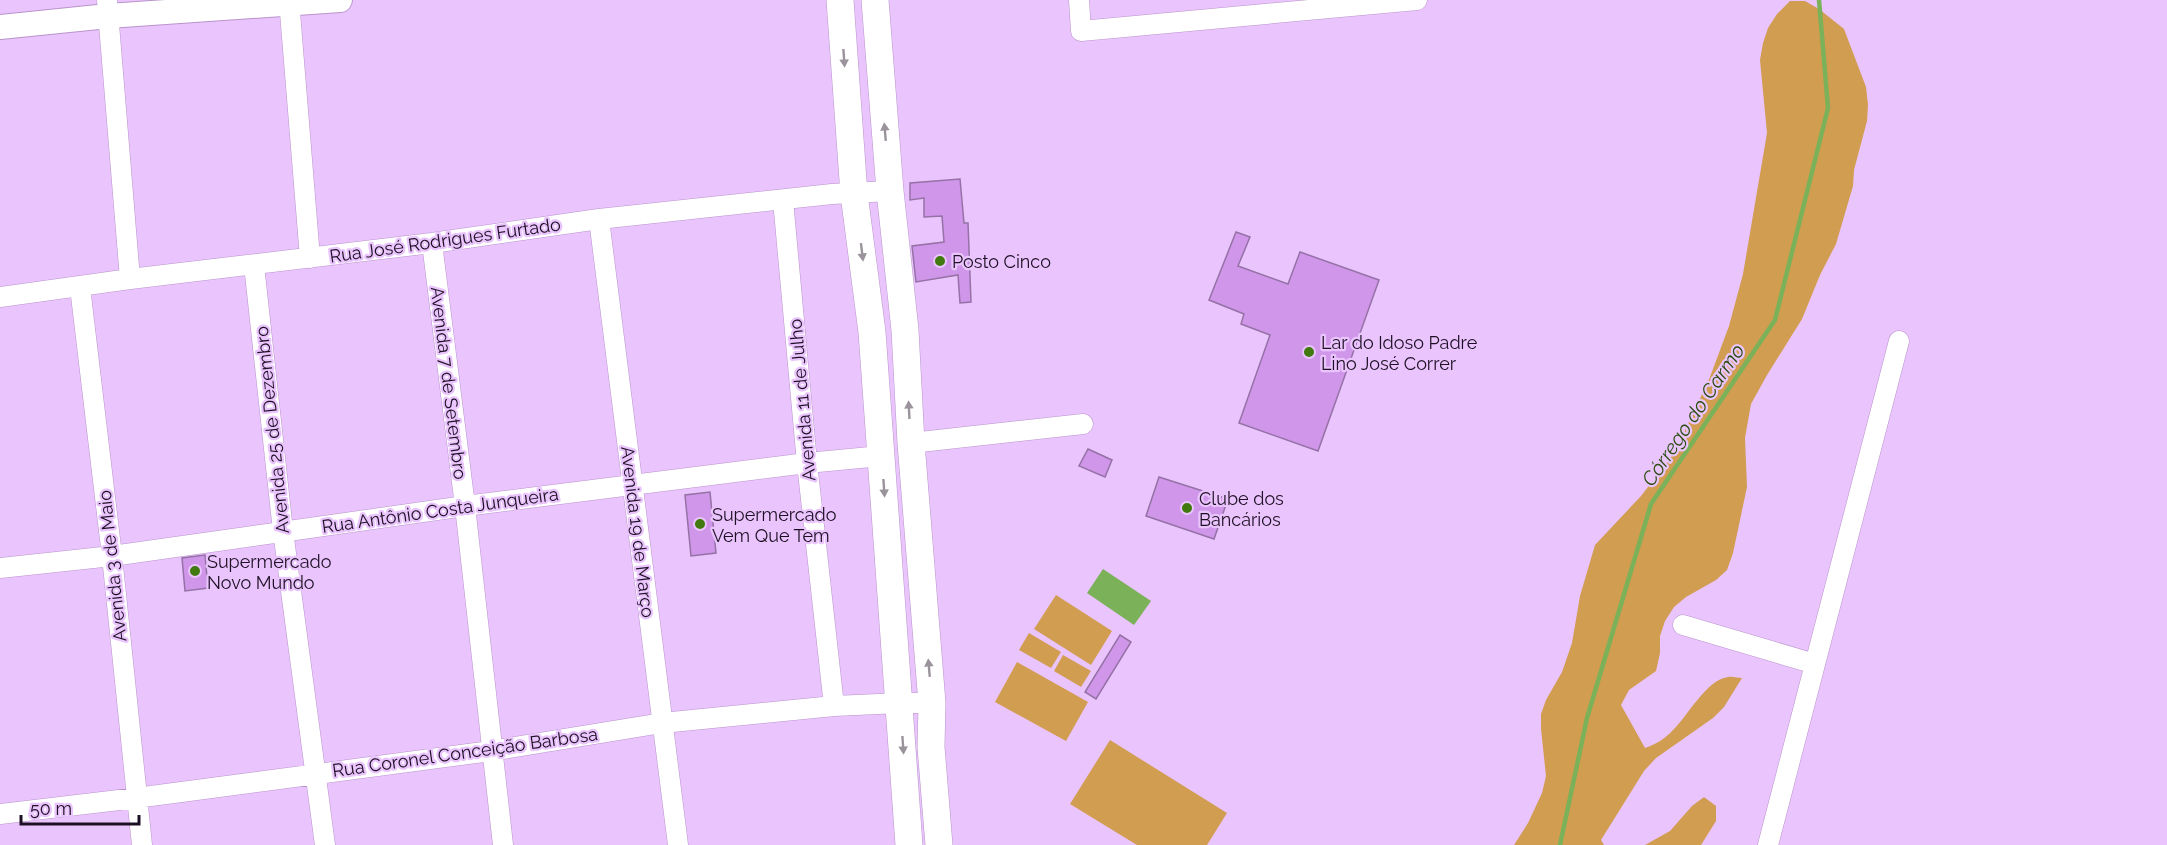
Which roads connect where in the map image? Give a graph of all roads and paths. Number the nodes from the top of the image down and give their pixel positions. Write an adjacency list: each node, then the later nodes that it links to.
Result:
1 (340, 0): 6 (street)
2 (840, 0): 10 (main road, one-way to 10)
3 (874, 0): 9 (main road, one-way to 3)
4 (1079, 0): 5 (street)
5 (1417, 0)
6 (289, 2): 7 (street); 14 (street)
7 (108, 8): 8 (street); 16 (street)
8 (0, 27)
9 (890, 191): 10 (street, Rua José Rodrigues Furtado); 19 (main road)
10 (854, 194): 11 (street, Rua José Rodrigues Furtado); 20 (main road, one-way to 20)
11 (783, 200): 12 (street, Rua José Rodrigues Furtado); 25 (street, Avenida 11 de Julho)
12 (599, 219): 13 (street, Rua José Rodrigues Furtado); 26 (street, Avenida 19 de Março)
13 (432, 243): 14 (street, Rua José Rodrigues Furtado); 27 (street, Avenida 7 de Setembro)
14 (310, 258): 15 (street, Rua José Rodrigues Furtado)
15 (254, 265): 16 (street, Rua José Rodrigues Furtado); 28 (street, Avenida 25 de Dezembro)
16 (130, 279): 17 (street, Rua José Rodrigues Furtado)
17 (80, 287): 18 (street, Rua José Rodrigues Furtado); 29 (street, Avenida 3 de Maio)
18 (0, 297)
19 (905, 330): 20 (main road); 23 (main road, one-way to 19)
20 (872, 332): 24 (main road)
21 (1899, 341): 32 (street)
22 (1083, 424): 23 (street)
23 (911, 443): 34 (main road, one-way to 23)
24 (882, 456): 25 (street, Rua Antônio Costa Junqueira); 33 (main road, one-way to 33)
25 (807, 463): 26 (street, Rua Antônio Costa Junqueira); 35 (street, Avenida 11 de Julho)
26 (632, 485): 27 (street, Rua Antônio Costa Junqueira); 36 (street, Avenida 19 de Março)
27 (465, 506): 28 (street, Rua Antônio Costa Junqueira); 37 (street, Avenida 7 de Setembro)
28 (283, 531): 29 (street, Rua Antônio Costa Junqueira); 38 (street, Avenida 25 de Dezembro)
29 (112, 556): 30 (street, Rua Antônio Costa Junqueira); 39 (street, Avenida 3 de Maio)
30 (0, 568)
31 (1683, 625): 32 (street)
32 (1815, 664): 47 (street)
33 (900, 703): 34 (street, Rua Coronel Conceição Barbosa); 35 (street, Rua Coronel Conceição Barbosa); 45 (main road, one-way to 45)
34 (932, 703): 46 (main road)
35 (834, 706): 36 (street, Rua Coronel Conceição Barbosa)
36 (662, 723): 37 (street, Rua Coronel Conceição Barbosa); 44 (street, Avenida 19 de Março)
37 (491, 751): 38 (street, Rua Coronel Conceição Barbosa); 43 (street, Avenida 7 de Setembro)
38 (317, 772): 39 (street, Rua Coronel Conceição Barbosa); 42 (street, Avenida 25 de Dezembro)
39 (136, 798): 40 (street, Rua Coronel Conceição Barbosa); 41 (street, Avenida 3 de Maio)
40 (0, 814)
41 (142, 845)
42 (325, 845)
43 (503, 845)
44 (678, 845)
45 (909, 845)
46 (939, 845)
47 (1768, 845)

